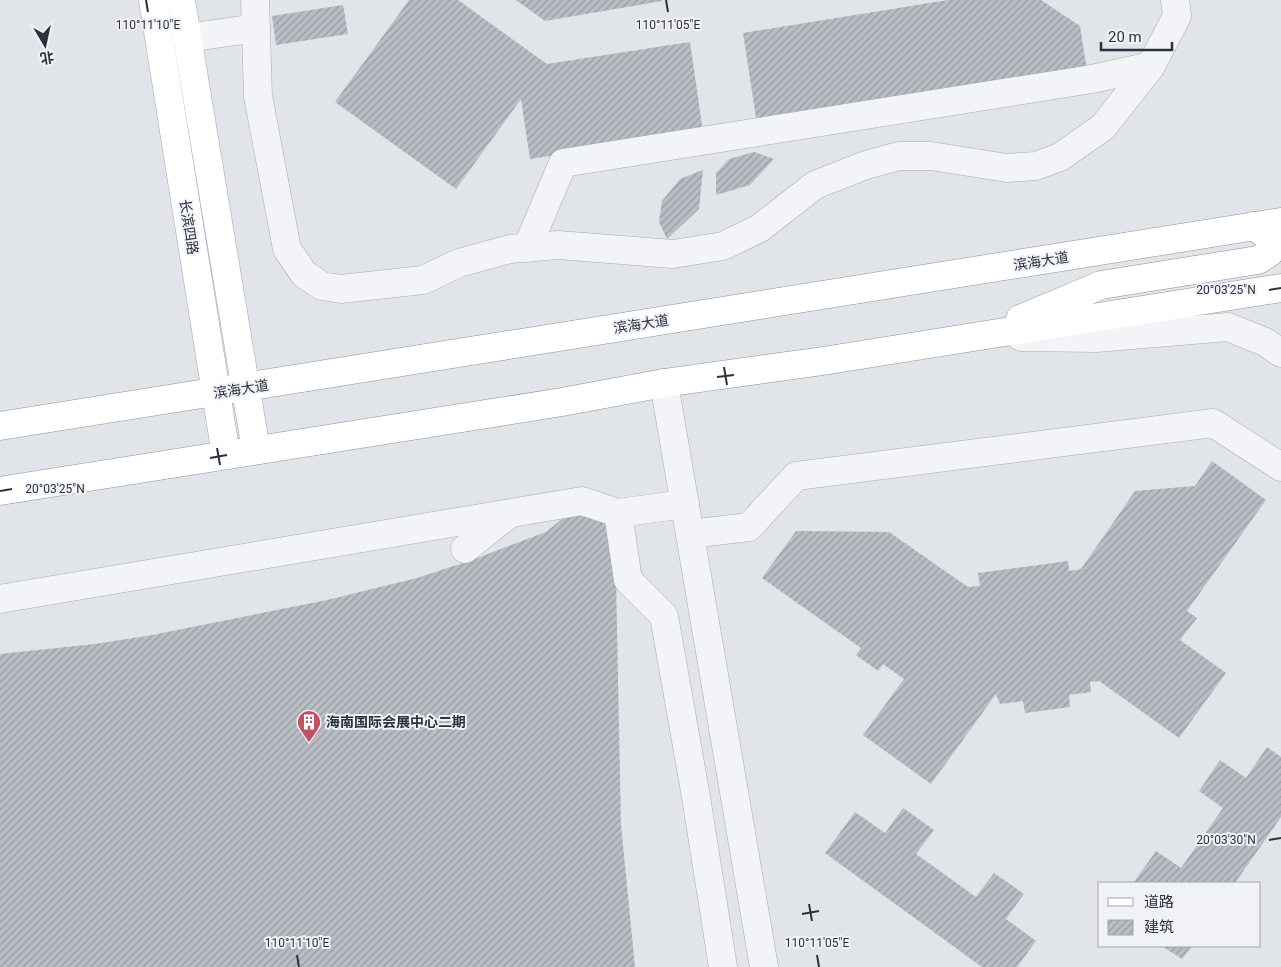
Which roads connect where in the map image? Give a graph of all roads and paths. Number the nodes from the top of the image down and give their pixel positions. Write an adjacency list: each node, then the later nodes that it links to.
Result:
1 (153, 0): 16 (main road, 长滨四路)
2 (181, 0): 6 (main road)
3 (255, 0): 5 (street)
4 (1175, 0): 7 (street)
5 (256, 28): 6 (street); 10 (street)
6 (187, 38): 15 (main road)
7 (1150, 66): 10 (street); 10 (street)
8 (1281, 222): 9 (main road, 滨海大道)
9 (1253, 226): 12 (main road); 15 (main road, 滨海大道)
10 (527, 248)
11 (1281, 288): 12 (main road)
12 (980, 336): 13 (street); 14 (main road)
13 (1281, 353)
14 (664, 383): 18 (main road); 22 (street)
15 (245, 388): 16 (main road, 滨海大道); 18 (main road)
16 (216, 393): 17 (main road, 滨海大道); 19 (main road, 长滨四路)
17 (0, 426)
18 (256, 450): 19 (main road)
19 (226, 455): 21 (main road)
20 (1281, 467): 25 (street)
21 (0, 491)
22 (685, 504): 24 (street); 25 (street)
23 (511, 513): 24 (street); 26 (street); 27 (street)
24 (618, 513): 28 (street)
25 (690, 534): 29 (street)
26 (465, 549)
27 (0, 599)
28 (723, 967)
29 (764, 967)

